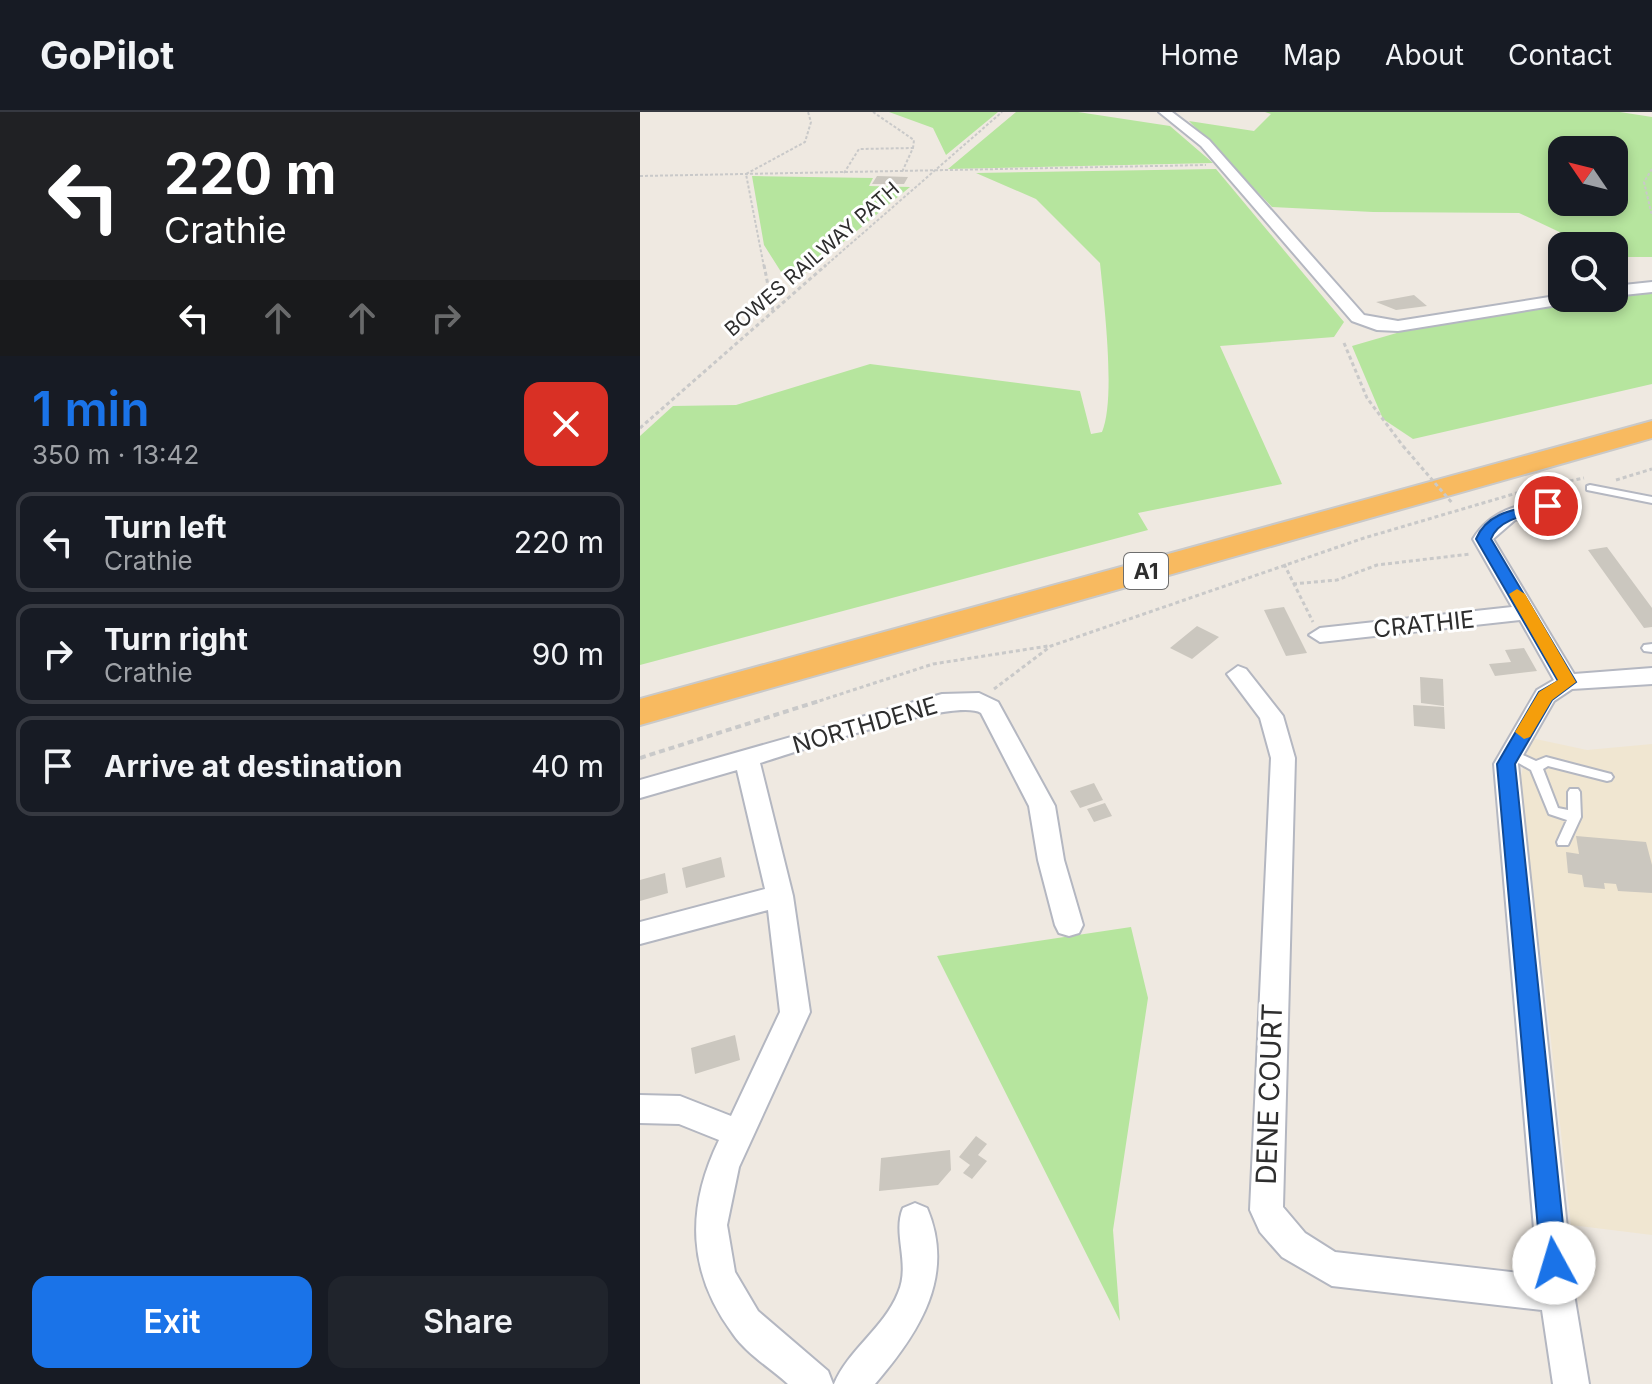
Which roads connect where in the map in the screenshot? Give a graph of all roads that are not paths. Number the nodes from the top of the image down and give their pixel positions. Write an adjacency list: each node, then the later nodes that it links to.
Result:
1 (1165, 112): 4 (street)
2 (1652, 287): 3 (street)
3 (1628, 290)
4 (1548, 302)
5 (1652, 408): 15 (highway, A1)
6 (1652, 429): 16 (highway, A1)
7 (1590, 484): 8 (lane)
8 (1652, 500)
9 (1569, 502): 10 (street)
10 (1527, 612): 11 (street, CRATHIE); 14 (street)
11 (1320, 635)
12 (1238, 674): 30 (street, DENE COURT)
13 (1652, 676): 14 (street)
14 (1567, 682): 18 (street)
15 (640, 685)
16 (640, 712)
17 (747, 759): 20 (street, NORTHDENE); 24 (street); 25 (street, NORTHDENE)
18 (1524, 760): 19 (lane); 22 (lane); 30 (street)
19 (1607, 777)
20 (640, 789)
21 (1574, 792): 22 (lane)
22 (1575, 817): 23 (lane)
23 (1563, 842)
24 (780, 896): 26 (street); 28 (street)
25 (1069, 925)
26 (640, 933)
27 (640, 1109): 28 (street)
28 (740, 1134): 31 (street)
29 (915, 1219): 32 (street)
30 (1557, 1294): 33 (street)
31 (815, 1384)
32 (852, 1384)
33 (1571, 1384)

